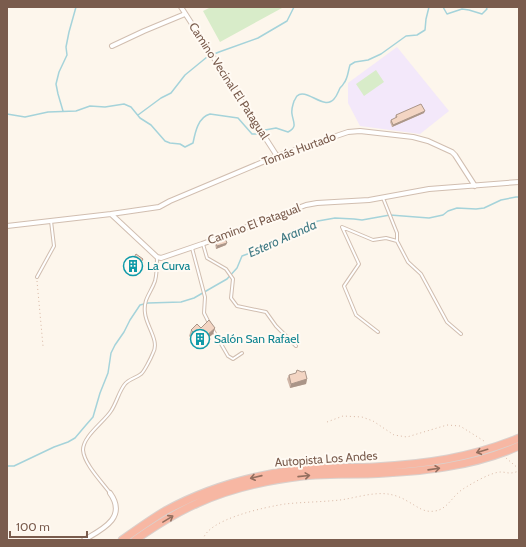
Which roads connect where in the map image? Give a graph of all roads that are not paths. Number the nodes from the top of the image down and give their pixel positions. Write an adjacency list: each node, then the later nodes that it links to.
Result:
1 (181, 7): 2 (street, Camino Vecinal El Patagual)
2 (185, 14): 3 (street); 4 (street, Camino Vecinal El Patagual)
3 (112, 46)
4 (277, 156): 6 (street, Tomás Hurtado); 8 (street, Tomás Hurtado)
5 (519, 182): 6 (street, Camino El Patagual)
6 (475, 186): 7 (street, Camino El Patagual)
7 (383, 198): 11 (lane); 12 (street, Camino El Patagual)
8 (110, 214): 9 (street); 14 (street)
9 (51, 221): 10 (street); 15 (lane)
10 (7, 226)
11 (397, 241): 16 (lane); 17 (lane)
12 (202, 244): 13 (street, Camino El Patagual); 18 (lane)
13 (192, 247): 14 (street, Camino El Patagual); 19 (lane)
14 (157, 257): 22 (lane)
15 (37, 277)
16 (378, 332)
17 (461, 334)
18 (296, 346)
19 (242, 353)
20 (519, 438): 24 (highway, Autopista Los Andes, one-way to 24)
21 (519, 446): 25 (highway, Autopista Los Andes, one-way to 21)
22 (110, 493): 23 (street)
23 (84, 540)
24 (122, 540)
25 (135, 540)

